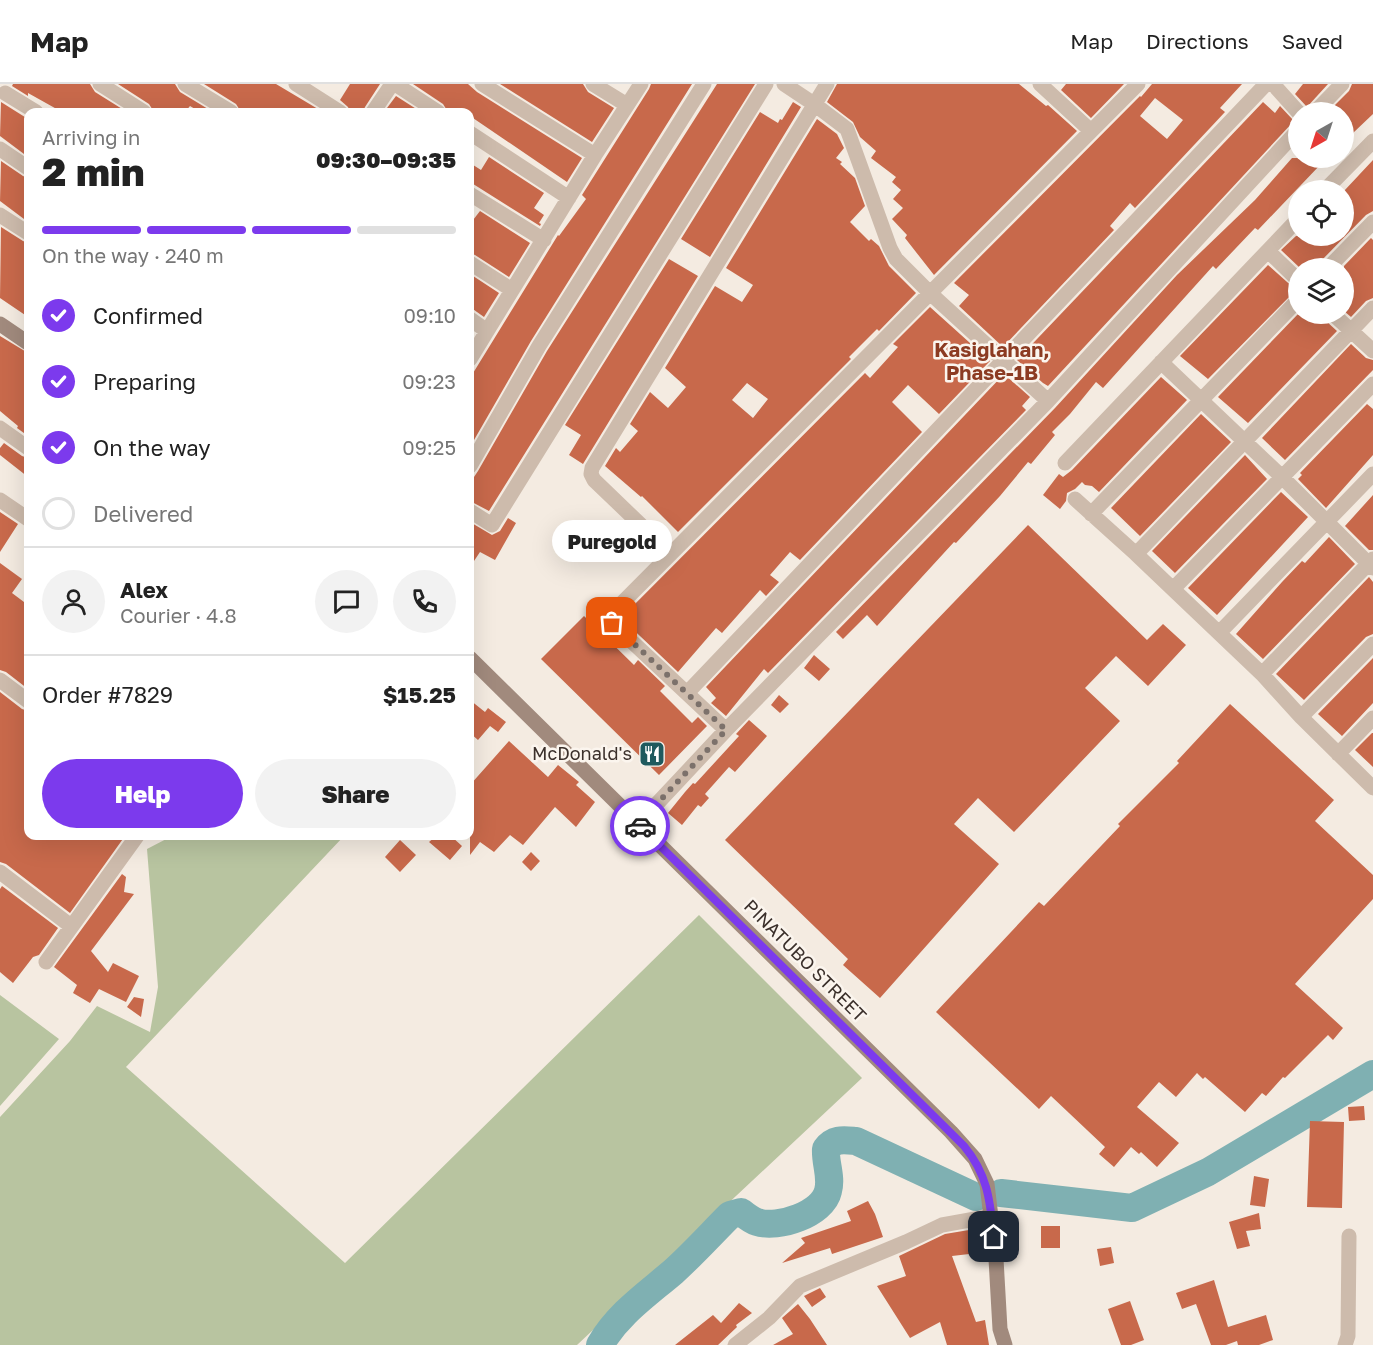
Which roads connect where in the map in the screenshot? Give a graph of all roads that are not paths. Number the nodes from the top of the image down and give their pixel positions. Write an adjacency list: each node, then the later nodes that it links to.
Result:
1 (100, 84): 23 (street)
2 (186, 84): 24 (street)
3 (296, 84): 25 (street)
4 (393, 84): 26 (street); 27 (street)
5 (482, 84): 33 (street)
6 (593, 84): 21 (street)
7 (641, 84): 21 (street)
8 (704, 84): 67 (street)
9 (766, 84): 73 (street)
10 (784, 84): 20 (street)
11 (827, 84): 20 (street)
12 (1040, 84): 28 (street)
13 (1138, 84): 28 (street)
14 (1266, 84): 59 (street)
15 (1273, 84): 18 (street)
16 (1342, 84): 19 (street)
17 (5, 92): 22 (street)
18 (1289, 102)
19 (1325, 102)
20 (814, 104): 48 (street); 77 (street)
21 (627, 105): 33 (street)
22 (30, 108)
23 (138, 108)
24 (225, 108)
25 (334, 108)
26 (376, 108)
27 (432, 108)
28 (1091, 131): 48 (street)
29 (474, 136): 37 (street)
30 (1288, 141): 63 (street)
31 (1373, 141): 35 (street)
32 (0, 149): 34 (street)
33 (595, 155): 37 (street)
34 (24, 165)
35 (1335, 180)
36 (474, 196): 42 (street)
37 (569, 198): 42 (street)
38 (0, 214): 40 (street)
39 (1373, 222): 44 (street)
40 (24, 230)
41 (1288, 230): 43 (street)
42 (544, 240): 47 (street)
43 (1268, 251): 46 (street); 60 (street)
44 (1338, 258)
45 (474, 266): 47 (street)
46 (1288, 270)
47 (512, 290): 55 (street)
48 (930, 293): 59 (street); 77 (street)
49 (1373, 308): 54 (street)
50 (1288, 310): 62 (street)
51 (474, 323): 55 (street)
52 (0, 324): 56 (street)
53 (1345, 324): 54 (street)
54 (1351, 330): 57 (street); 65 (street)
55 (487, 331): 58 (street)
56 (24, 340)
57 (1373, 351)
58 (474, 352)
59 (1004, 360): 63 (street); 86 (street)
60 (1161, 362): 62 (street); 68 (street)
61 (1373, 384): 70 (street)
62 (1201, 400): 65 (street); 74 (street)
63 (1048, 401): 90 (street)
64 (0, 428): 66 (street)
65 (1245, 441): 70 (street); 78 (street)
66 (24, 445)
67 (474, 459)
68 (1065, 463)
69 (1373, 474): 76 (street)
70 (1282, 477): 76 (street); 80 (street)
71 (1075, 499): 74 (street)
72 (0, 500): 75 (street)
73 (474, 514)
74 (1091, 514): 78 (street)
75 (24, 516)
76 (1326, 522): 79 (street); 81 (street)
77 (670, 553): 86 (street)
78 (1136, 554): 80 (street)
79 (1371, 564): 84 (street)
80 (1173, 589): 81 (street)
81 (1219, 633): 84 (street)
82 (1373, 644): 88 (street)
83 (474, 662): 93 (street, PINATUBO STREET)
84 (1262, 674): 88 (street)
85 (0, 680): 87 (street)
86 (688, 693): 90 (street)
87 (24, 698)
88 (1301, 717): 91 (street)
89 (1373, 718): 91 (street)
90 (726, 730): 93 (street)
91 (1338, 754): 92 (street)
92 (1373, 788)
93 (638, 824): 98 (street, PINATUBO STREET)
94 (134, 840): 96 (street)
95 (0, 872): 96 (street)
96 (71, 926): 97 (street)
97 (46, 962)
98 (992, 1216): 100 (street); 101 (street, PINATUBO STREET)
99 (1348, 1236): 102 (street)
100 (735, 1345)
101 (1005, 1345)
102 (1346, 1345)

